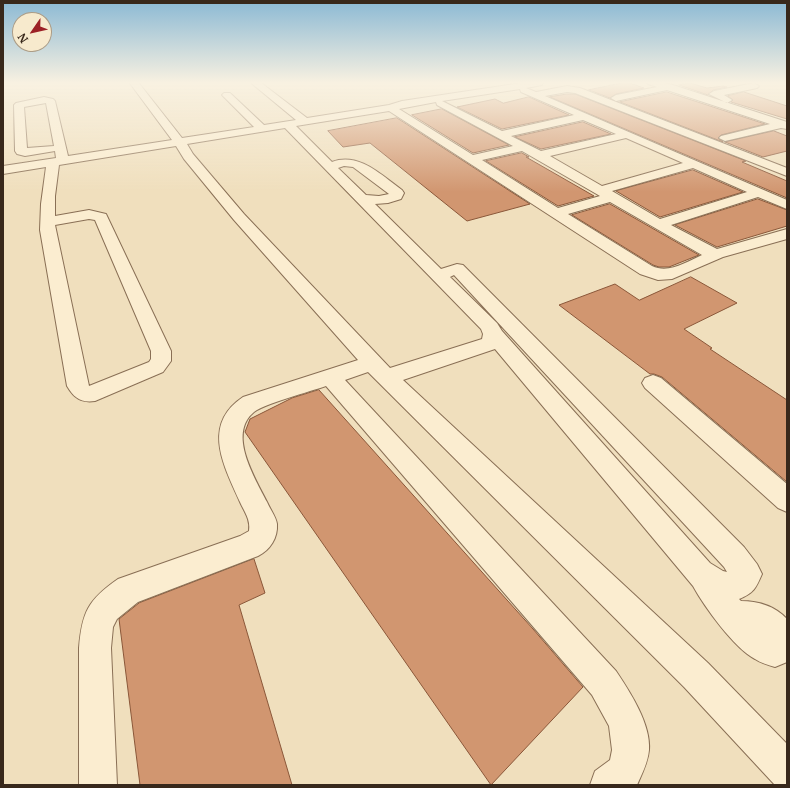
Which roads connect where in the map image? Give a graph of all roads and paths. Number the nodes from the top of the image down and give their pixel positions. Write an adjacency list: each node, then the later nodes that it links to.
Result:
1 (20, 119): 29 (street)
2 (53, 119): 29 (street)
3 (162, 119): 25 (street)
4 (251, 119): 19 (street)
5 (301, 119): 15 (street)
6 (324, 119): 15 (street)
7 (414, 119): 31 (street)
8 (469, 119): 18 (street)
9 (556, 119): 22 (street)
10 (605, 119): 20 (street)
11 (668, 119): 23 (street)
12 (772, 119): 16 (street)
13 (775, 119): 16 (street)
14 (653, 120): 20 (street); 24 (street)
15 (305, 122): 17 (street)
16 (786, 123): 23 (street)
17 (288, 125): 19 (street); 34 (street)
18 (485, 126): 21 (street); 22 (street)
19 (261, 128): 25 (street)
20 (628, 129): 27 (street); 28 (street)
21 (464, 131)
22 (501, 135): 26 (street)
23 (725, 138): 30 (street)
24 (703, 140): 27 (street); 32 (street)
25 (179, 141): 29 (street); 49 (street)
26 (523, 146): 28 (street); 31 (street)
27 (663, 151): 33 (street)
28 (539, 155): 39 (street)
29 (59, 156): 35 (street); 43 (street)
30 (776, 157)
31 (472, 159): 42 (street)
32 (763, 163): 36 (street); 37 (street)
33 (694, 164): 37 (street); 39 (street)
34 (330, 167): 40 (street); 40 (street)
35 (3, 170)
36 (787, 172)
37 (722, 176): 38 (street)
38 (759, 192): 41 (street); 44 (street)
39 (606, 193): 42 (street); 44 (street)
40 (362, 199): 47 (street)
41 (787, 205)
42 (556, 212): 46 (street)
43 (47, 222): 43 (street)
44 (659, 224): 46 (street)
45 (787, 234): 46 (street)
46 (717, 254)
47 (438, 274): 48 (street); 53 (street)
48 (493, 334): 49 (street); 53 (street)
49 (380, 370): 50 (street); 55 (street)
50 (330, 377): 56 (street); 57 (street)
51 (653, 383): 52 (street)
52 (787, 500)
53 (700, 573): 54 (street)
54 (734, 617)
55 (787, 771)
56 (98, 785)
57 (610, 785)

